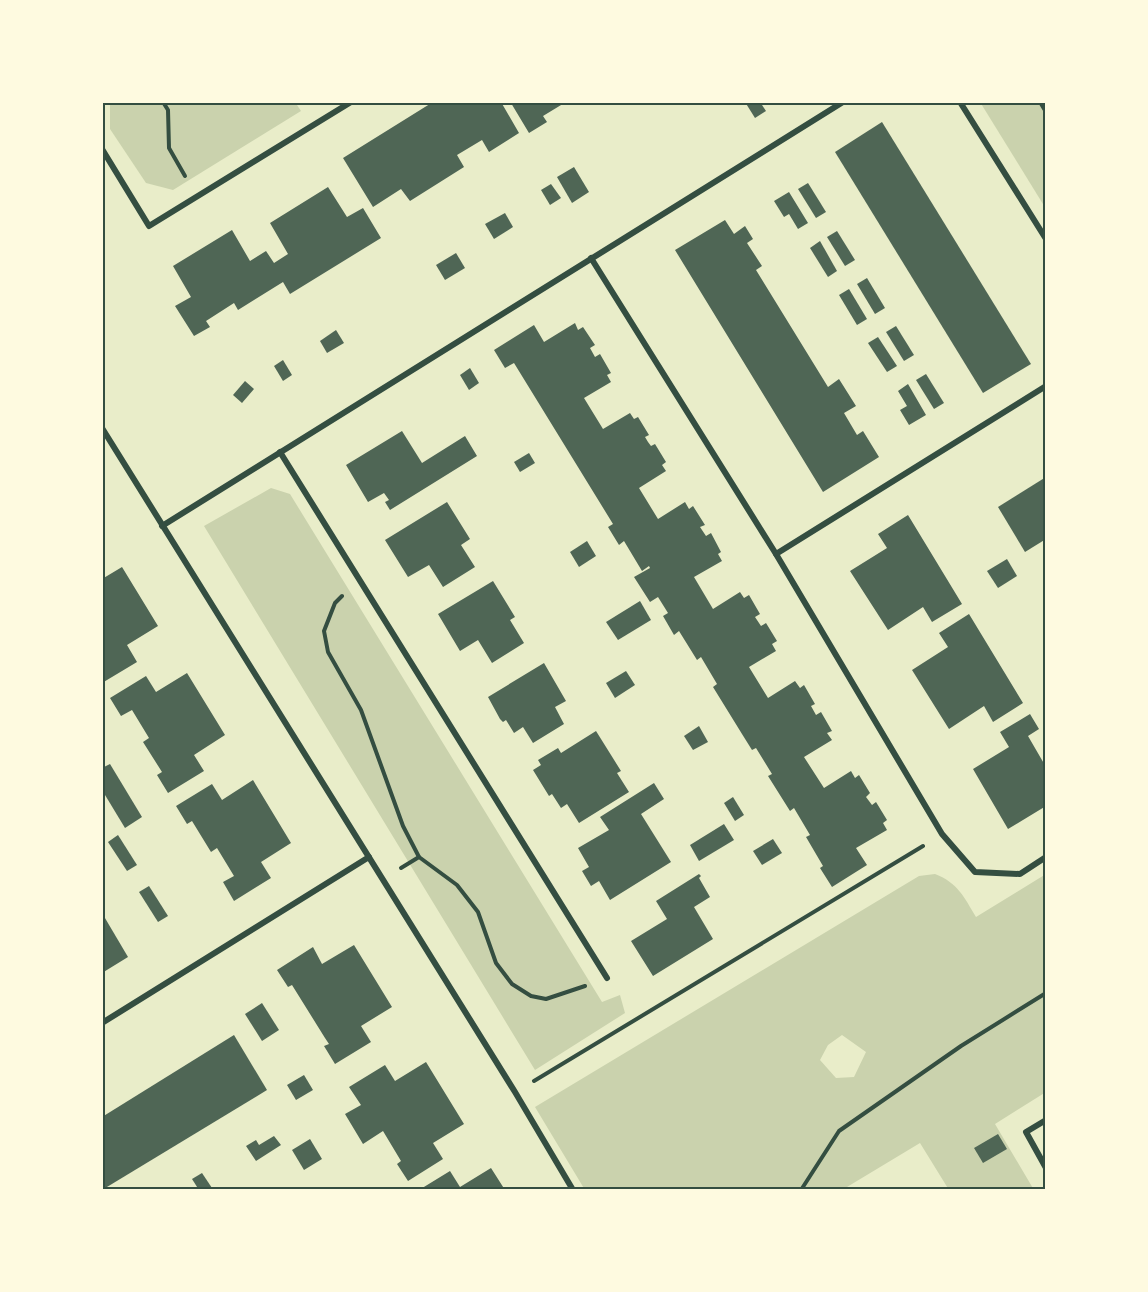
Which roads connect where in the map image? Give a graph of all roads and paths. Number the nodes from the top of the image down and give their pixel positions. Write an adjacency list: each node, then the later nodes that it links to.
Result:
1 (163, 102): 8 (path)
2 (351, 102): 8 (street)
3 (843, 102): 10 (street)
4 (960, 102): 9 (street)
5 (1040, 102): 6 (path)
6 (1046, 112)
7 (102, 148): 8 (street)
8 (198, 197)
9 (1046, 239)
10 (591, 258): 13 (street); 15 (street)
11 (1046, 386): 15 (street)
12 (102, 428): 14 (street)
13 (280, 452): 14 (street); 16 (street)
14 (162, 526): 18 (street)
15 (776, 554): 17 (street)
16 (359, 578): 20 (street); 20 (path)
17 (942, 834): 19 (street); 23 (path)
18 (369, 857): 22 (street); 23 (street)
19 (1046, 857)
20 (607, 978)
21 (1046, 993): 27 (path)
22 (102, 1023)
23 (515, 1092): 26 (street)
24 (1046, 1120): 25 (street)
25 (1046, 1168)
26 (573, 1190)
27 (801, 1190)

